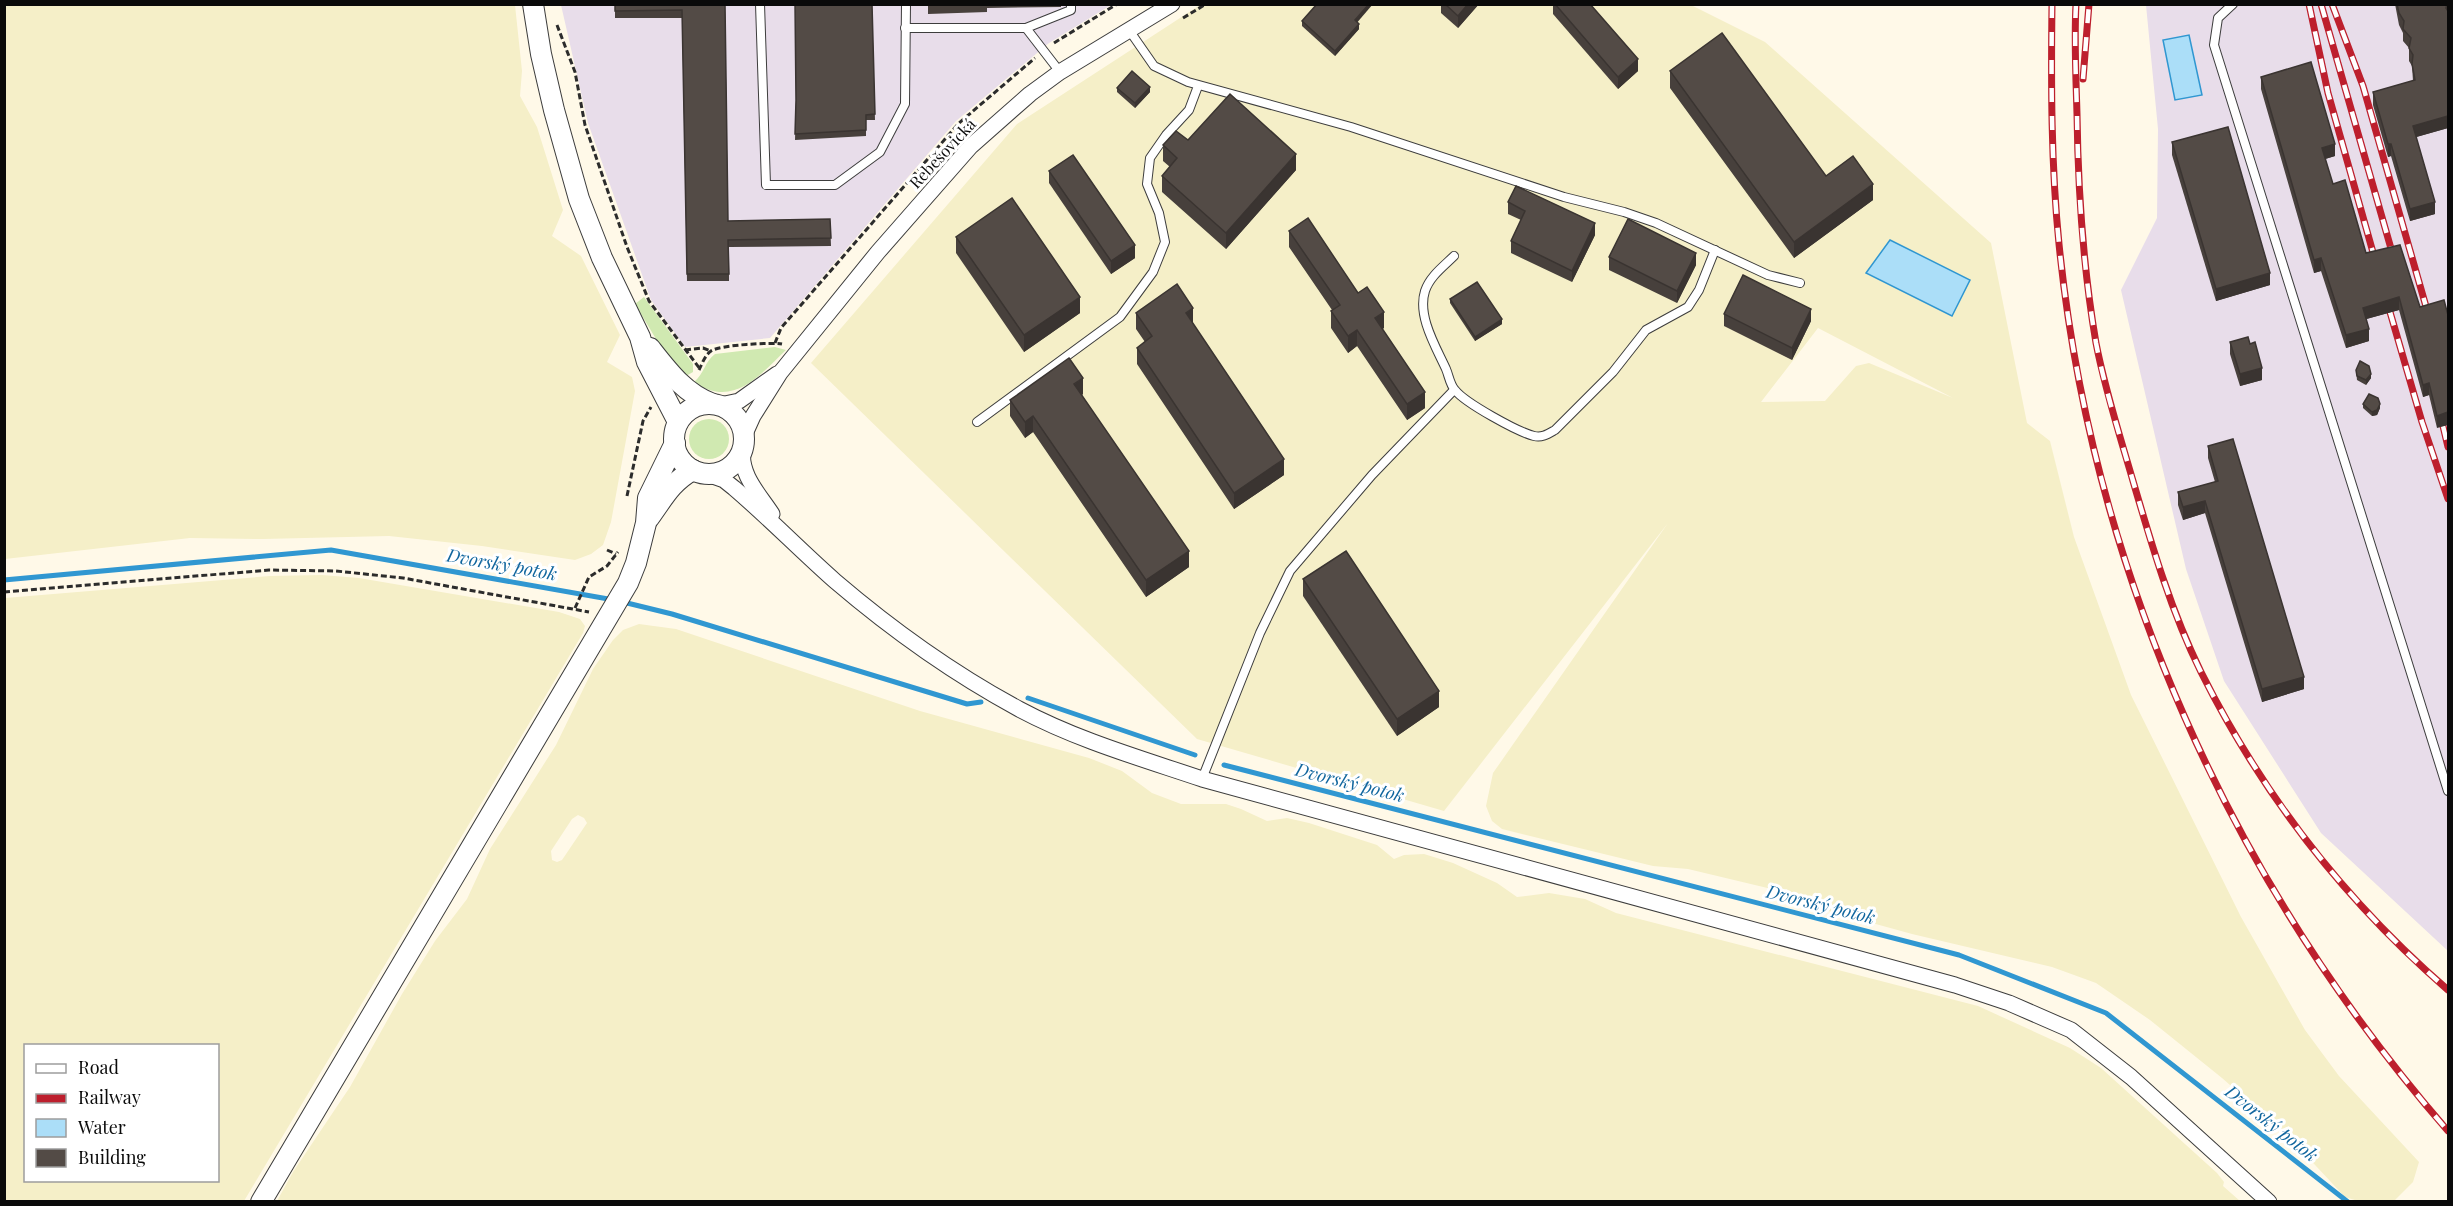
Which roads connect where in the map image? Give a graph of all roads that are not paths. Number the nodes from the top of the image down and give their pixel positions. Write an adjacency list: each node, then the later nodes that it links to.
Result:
1 (533, 4): 15 (street)
2 (760, 4): 7 (lane)
3 (906, 4): 7 (lane)
4 (1071, 4): 8 (lane)
5 (1172, 4): 9 (street, Rebešovická)
6 (2233, 4): 27 (lane)
7 (905, 28): 8 (lane)
8 (1026, 28): 10 (lane)
9 (1129, 30): 10 (street, Rebešovická); 11 (lane)
10 (1060, 72): 16 (street, Rebešovická)
11 (1198, 86): 12 (lane); 20 (lane)
12 (1715, 250): 14 (lane); 17 (lane)
13 (1454, 256): 17 (lane)
14 (1800, 283)
15 (640, 337): 18 (street); 19 (street)
16 (780, 373): 18 (street, Rebešovická); 22 (street, Rebešovická)
17 (1454, 390): 26 (lane)
18 (717, 405): 19 (street); 22 (street)
19 (678, 422): 21 (street)
20 (977, 422)
21 (675, 442): 23 (street); 24 (street)
22 (744, 443): 23 (street); 25 (street)
23 (700, 472): 24 (street); 25 (street)
24 (646, 523): 28 (street)
25 (784, 531): 26 (street)
26 (1202, 779): 29 (street)
27 (2448, 790)
28 (261, 1202)
29 (2269, 1202)

